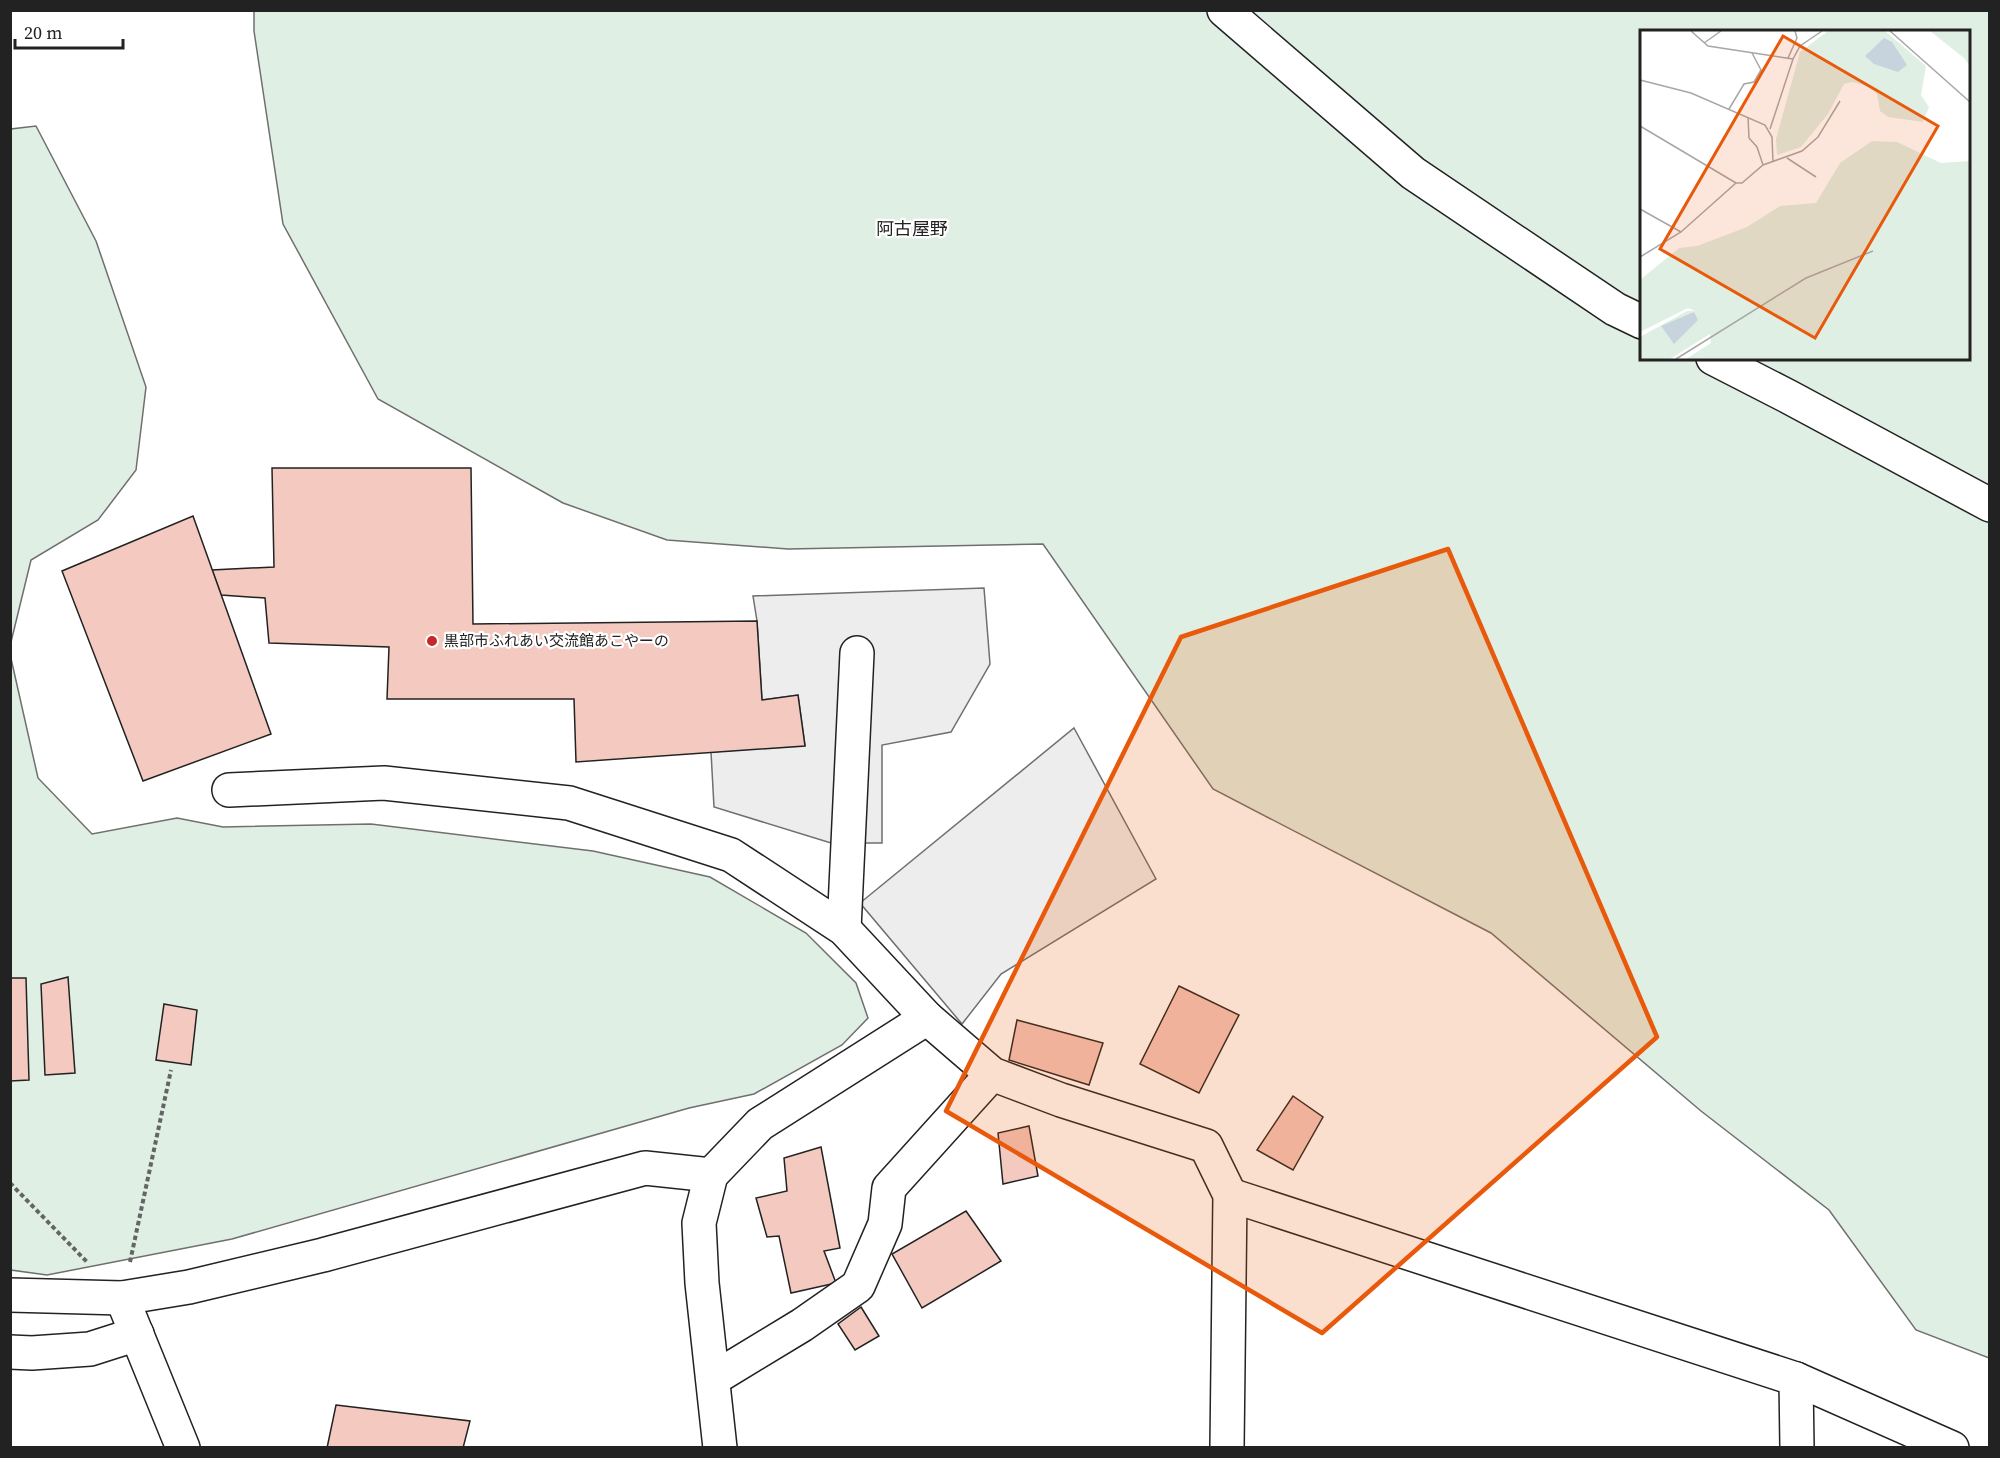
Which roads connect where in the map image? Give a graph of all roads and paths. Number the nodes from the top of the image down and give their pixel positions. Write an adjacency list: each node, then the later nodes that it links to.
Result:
1 (1224, 10): 2 (street)
2 (1640, 322)
3 (1717, 360): 4 (street)
4 (1989, 505)
5 (857, 653): 7 (street)
6 (229, 790): 7 (street)
7 (844, 929): 8 (street)
8 (927, 1018): 10 (street); 11 (street)
9 (171, 1070): 15 (path)
10 (992, 1074): 13 (street); 18 (street)
11 (711, 1175): 15 (street); 18 (street)
12 (10, 1184): 15 (path)
13 (1230, 1195): 19 (street); 22 (street)
14 (10, 1294): 15 (street)
15 (122, 1298): 16 (street)
16 (137, 1334): 17 (street); 20 (street)
17 (10, 1352)
18 (713, 1379): 21 (street)
19 (1797, 1379): 23 (street); 24 (street)
20 (183, 1448)
21 (720, 1448)
22 (1227, 1448)
23 (1797, 1448)
24 (1952, 1448)

